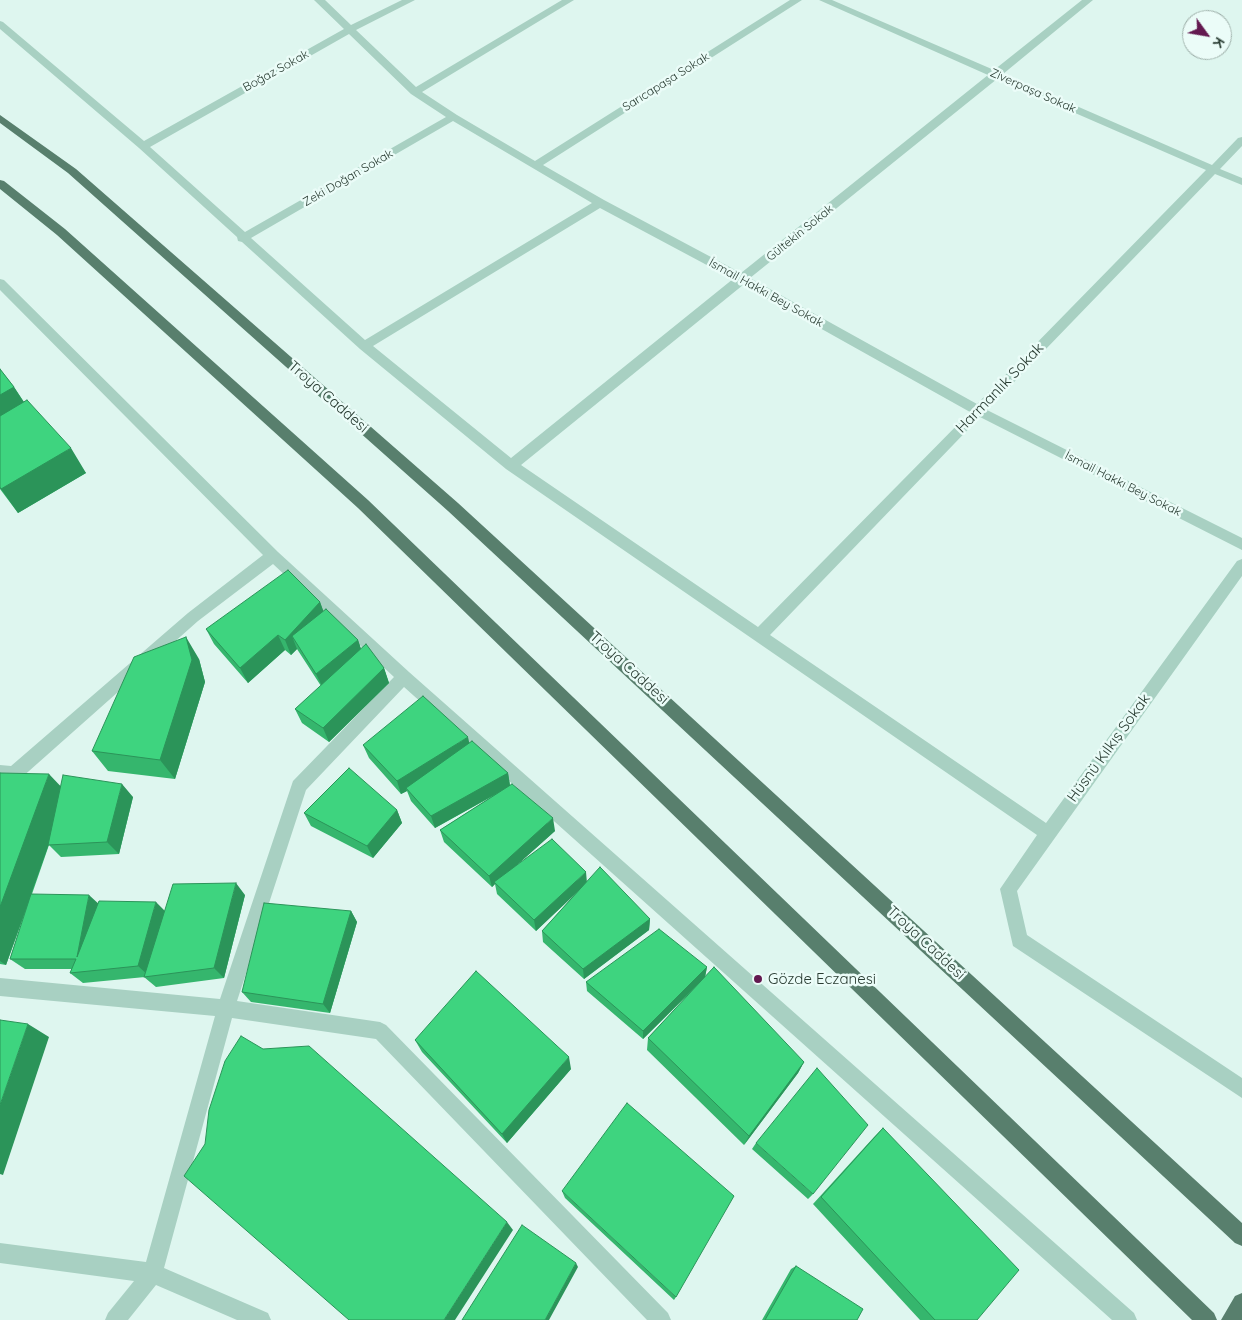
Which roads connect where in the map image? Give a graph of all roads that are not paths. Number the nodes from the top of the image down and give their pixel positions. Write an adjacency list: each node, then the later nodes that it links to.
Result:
1 (319, 0): 8 (street, İsmail Hakkı Bey Sokak)
2 (410, 0): 8 (street, Boğaz Sokak)
3 (569, 0): 10 (street)
4 (797, 0): 15 (street, Sarıcapaşa Sokak)
5 (824, 0): 9 (street, Ziverpaşa Sokak)
6 (1088, 0): 9 (street, Gültekin Sokak)
7 (0, 24): 14 (street)
8 (349, 30): 10 (street, İsmail Hakkı Bey Sokak); 14 (street, Boğaz Sokak)
9 (996, 75): 16 (street, Ziverpaşa Sokak); 21 (street, Gültekin Sokak)
10 (415, 92): 11 (street, İsmail Hakkı Bey Sokak)
11 (453, 117): 15 (street, İsmail Hakkı Bey Sokak); 20 (street, Zeki Doğan Sokak)
12 (0, 118): 36 (main road, Troya Caddesi)
13 (1242, 140): 16 (street, Harmanlık Sokak)
14 (143, 146): 20 (street)
15 (536, 165): 19 (street, İsmail Hakkı Bey Sokak)
16 (1213, 170): 17 (street, Ziverpaşa Sokak); 24 (street, Harmanlık Sokak)
17 (1242, 182)
18 (0, 184): 44 (main road)
19 (600, 203): 21 (street, İsmail Hakkı Bey Sokak); 23 (street)
20 (242, 238): 23 (street)
21 (742, 279): 24 (street, İsmail Hakkı Bey Sokak); 25 (street, Gültekin Sokak)
22 (0, 283): 27 (street)
23 (364, 346): 25 (street)
24 (979, 411): 26 (street, İsmail Hakkı Bey Sokak); 29 (street, Harmanlık Sokak)
25 (511, 465): 29 (street)
26 (1242, 544)
27 (273, 556): 30 (street); 31 (street)
28 (1242, 565): 32 (street, Hüsnü Kılkış Sokak)
29 (759, 636): 32 (street)
30 (404, 677): 34 (street); 43 (street)
31 (0, 772)
32 (1047, 833): 35 (street, Hüsnü Kılkış Sokak)
33 (0, 986): 34 (street)
34 (226, 1008): 38 (street); 42 (street)
35 (1242, 1089)
36 (1242, 1236)
37 (0, 1253): 38 (street)
38 (153, 1273): 40 (street); 41 (street)
39 (1242, 1303): 45 (main road)
40 (115, 1320)
41 (261, 1320)
42 (661, 1320)
43 (1127, 1320)
44 (1206, 1320)
45 (1231, 1320)

